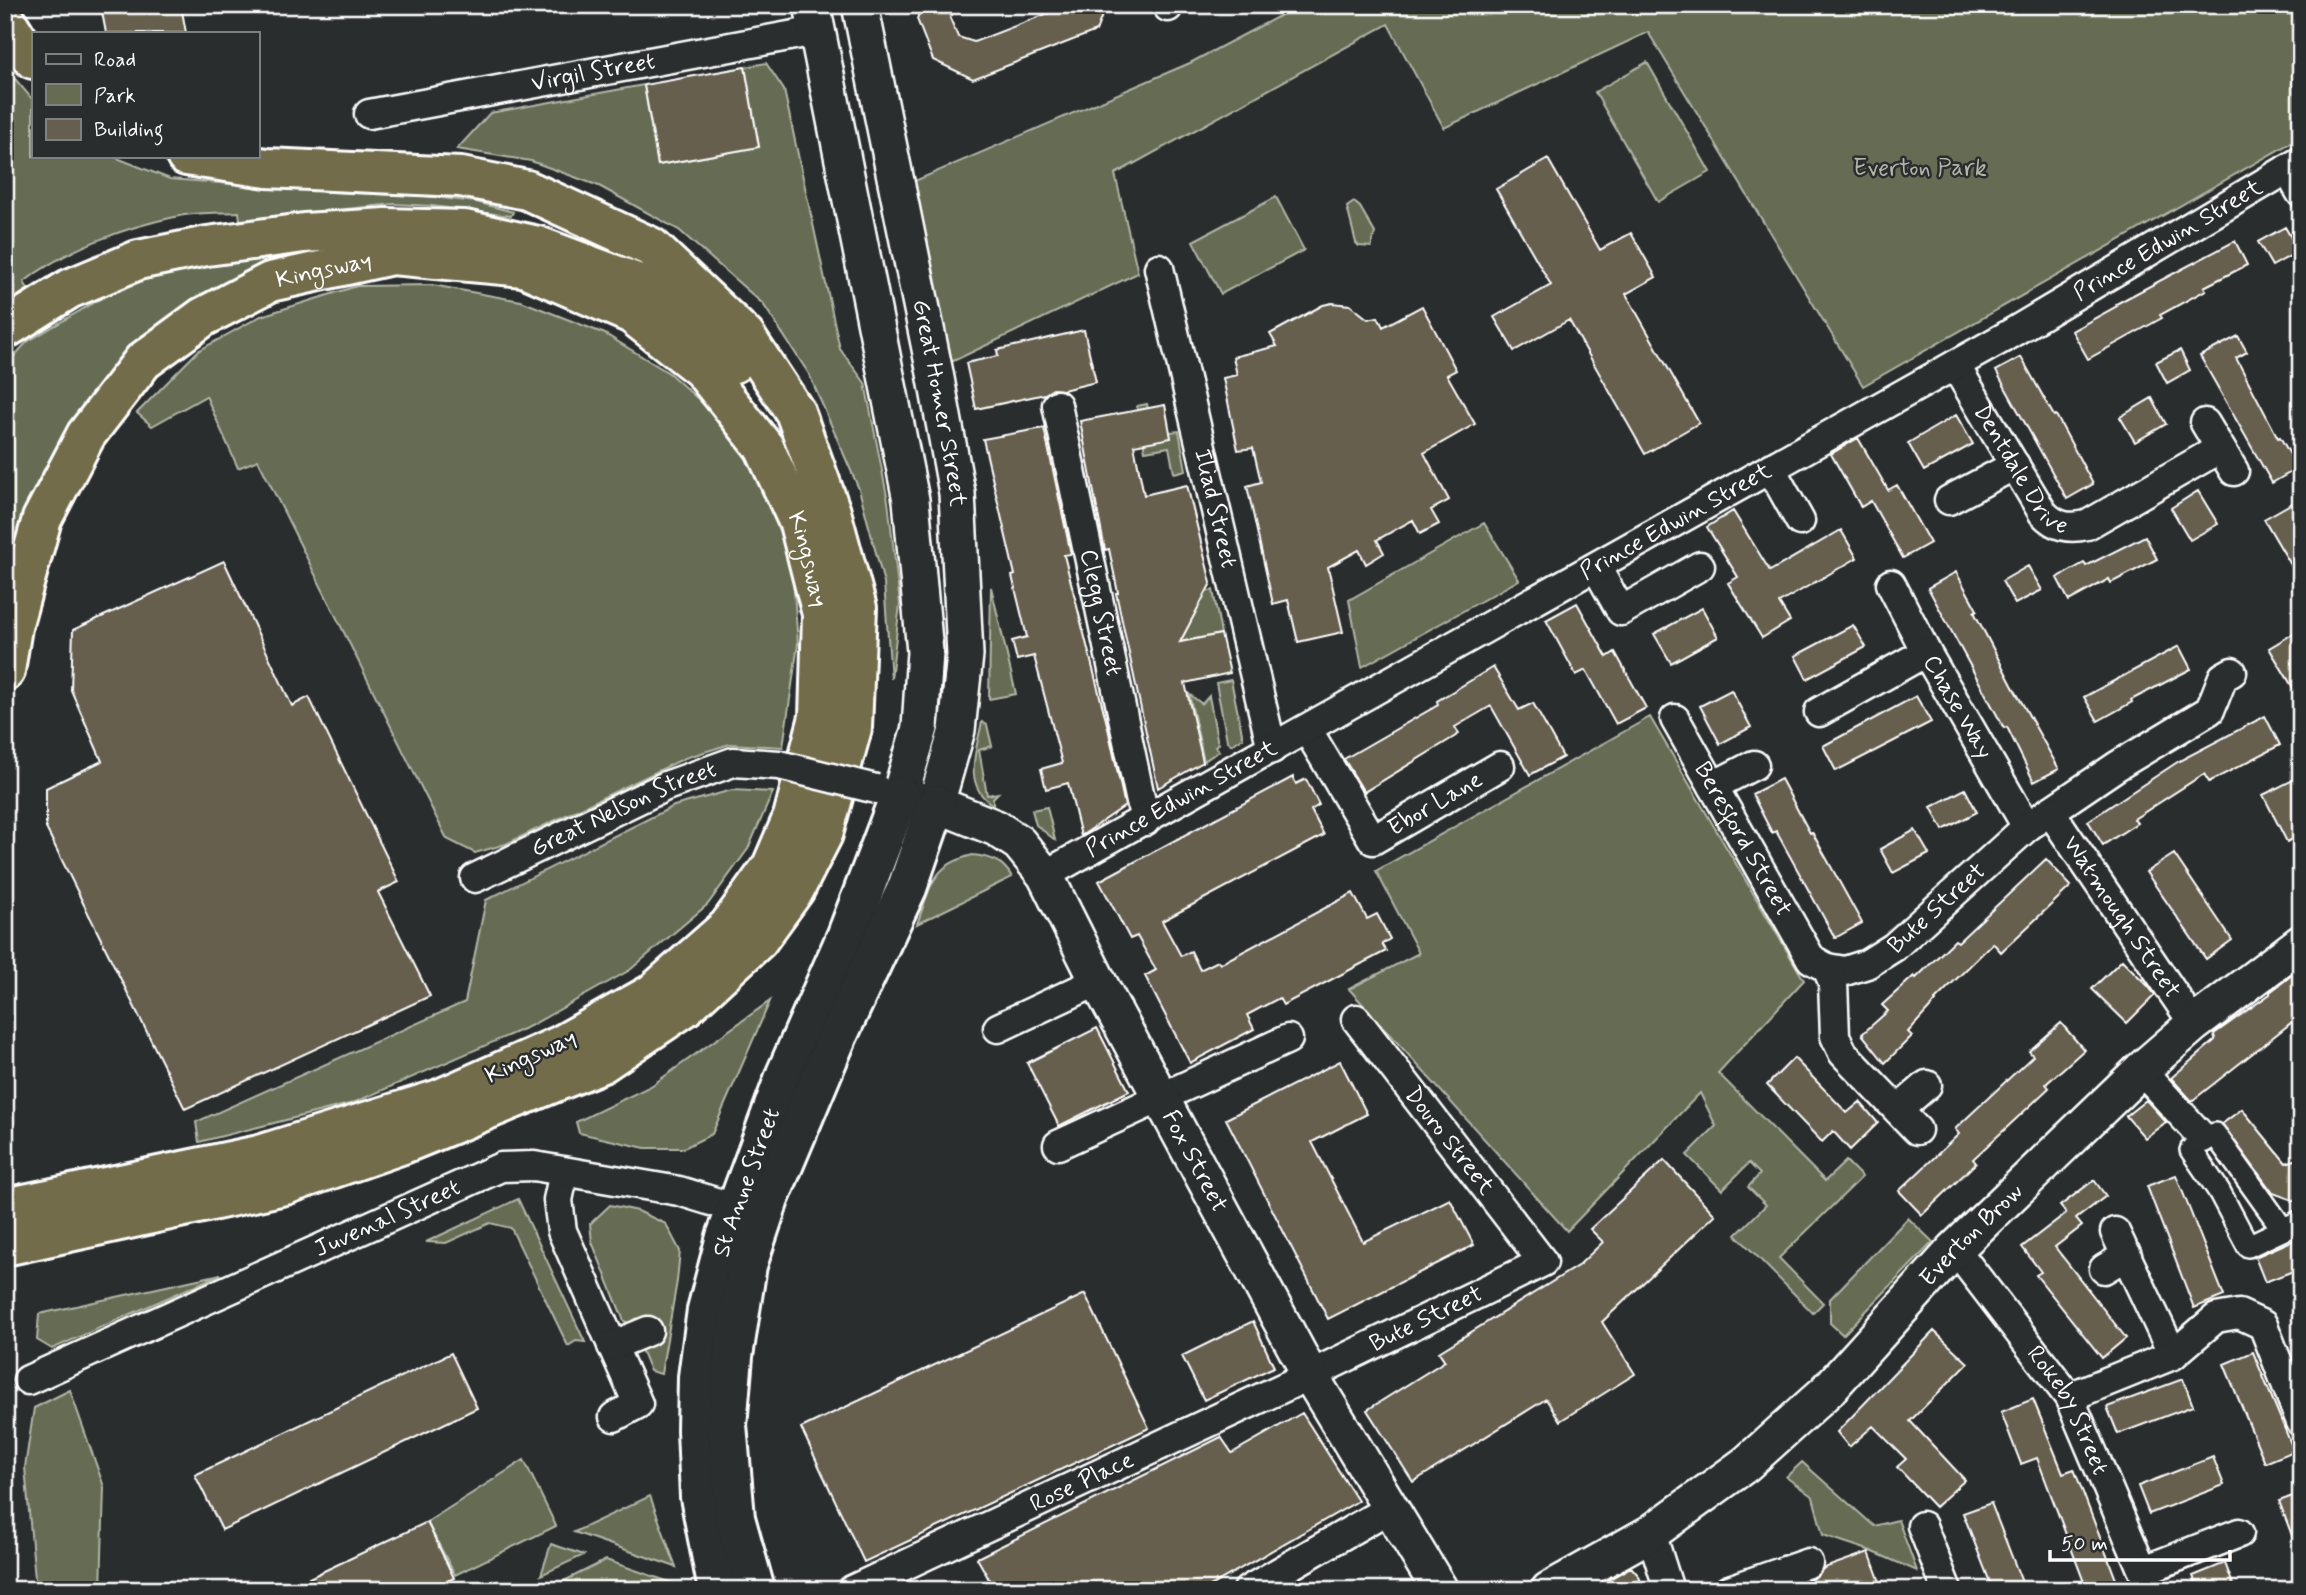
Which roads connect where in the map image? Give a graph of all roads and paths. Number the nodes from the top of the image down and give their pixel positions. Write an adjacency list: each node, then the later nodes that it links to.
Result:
1 (860, 5): 32 (street, Great Homer Street)
2 (814, 18): 5 (street, Virgil Street); 31 (street, Great Homer Street)
3 (5, 19): 4 (highway)
4 (32, 58)
5 (369, 114)
6 (200, 158): 16 (highway)
7 (2296, 174): 10 (street, Prince Edwin Street)
8 (1159, 268): 27 (street, Iliad Street)
9 (5, 329): 16 (highway)
10 (1955, 365): 13 (street, Dentdale Drive); 14 (street, Prince Edwin Street)
11 (1058, 405): 34 (street, Clegg Street)
12 (2205, 423): 13 (street, Dentdale Drive)
13 (2015, 465): 15 (street)
14 (1771, 469): 17 (street); 19 (street, Prince Edwin Street)
15 (1949, 500)
16 (831, 512): 54 (highway, Kingsway)
17 (1800, 521)
18 (1700, 566): 19 (street)
19 (1596, 567): 26 (street, Prince Edwin Street)
20 (1891, 584): 21 (street, Chase Way)
21 (1926, 652): 24 (street); 35 (street, Chase Way)
22 (5, 671): 51 (highway, Kingsway)
23 (2231, 672): 33 (street, Bute Street)
24 (1819, 712)
25 (1675, 719): 30 (street, Beresford Street)
26 (1307, 729): 27 (street, Prince Edwin Street); 29 (street, Ebor Lane)
27 (1272, 749): 34 (street, Prince Edwin Street)
28 (1754, 765): 30 (street)
29 (1500, 766)
30 (1713, 786): 39 (street, Beresford Street)
31 (888, 792): 32 (street, Fox Street); 37 (street, Great Nelson Street, bridge); 52 (main road, St Anne Street)
32 (936, 804): 36 (street, Fox Street); 52 (main road, St Anne Street)
33 (2050, 811): 35 (street, Bute Street); 42 (street, Watmough Street)
34 (1145, 821): 36 (street, Prince Edwin Street)
35 (2027, 827): 39 (street, Bute Street)
36 (1045, 875): 40 (street, Fox Street)
37 (475, 878)
38 (2301, 943): 42 (street, Everton Brow)
39 (1819, 964): 46 (street, Beresford Street)
40 (1098, 981): 43 (street); 47 (street, Fox Street)
41 (1356, 1019): 57 (street, Douro Street)
42 (2194, 1024): 45 (street, Everton Brow)
43 (998, 1028)
44 (1288, 1039): 47 (street)
45 (2141, 1070): 48 (street); 55 (street, Everton Brow)
46 (1927, 1085)
47 (1161, 1097): 49 (street); 61 (street, Fox Street)
48 (2203, 1138): 53 (street); 53 (street)
49 (1058, 1145)
50 (564, 1172): 52 (street, Juvenal Street); 59 (street); 62 (street, Juvenal Street)
51 (5, 1208)
52 (750, 1213): 73 (main road, St Anne Street); 74 (main road, St Anne Street)
53 (2291, 1224)
54 (5, 1246)
55 (1955, 1249): 64 (street, Rokeby Street); 69 (street, Everton Brow)
56 (2115, 1252): 60 (street)
57 (1543, 1262): 61 (street, Bute Street)
58 (648, 1331): 59 (street)
59 (612, 1346): 65 (street)
60 (2173, 1355): 63 (street); 64 (street)
61 (1310, 1375): 67 (street, Fox Street); 75 (street, Rose Place)
62 (28, 1380)
63 (2295, 1390): 66 (street)
64 (2069, 1397): 72 (street, Rokeby Street)
65 (614, 1417)
66 (2301, 1422)
67 (1391, 1508): 76 (street); 77 (street, Fox Street)
68 (1922, 1526): 81 (street)
69 (1651, 1533): 78 (street, Everton Brow); 79 (street)
70 (2239, 1533): 72 (street)
71 (1808, 1563): 80 (street)
72 (2147, 1580)
73 (718, 1590)
74 (755, 1590)
75 (852, 1590)
76 (1248, 1590)
77 (1440, 1590)
78 (1549, 1590)
79 (1669, 1590)
80 (1729, 1590)
81 (1947, 1590)

